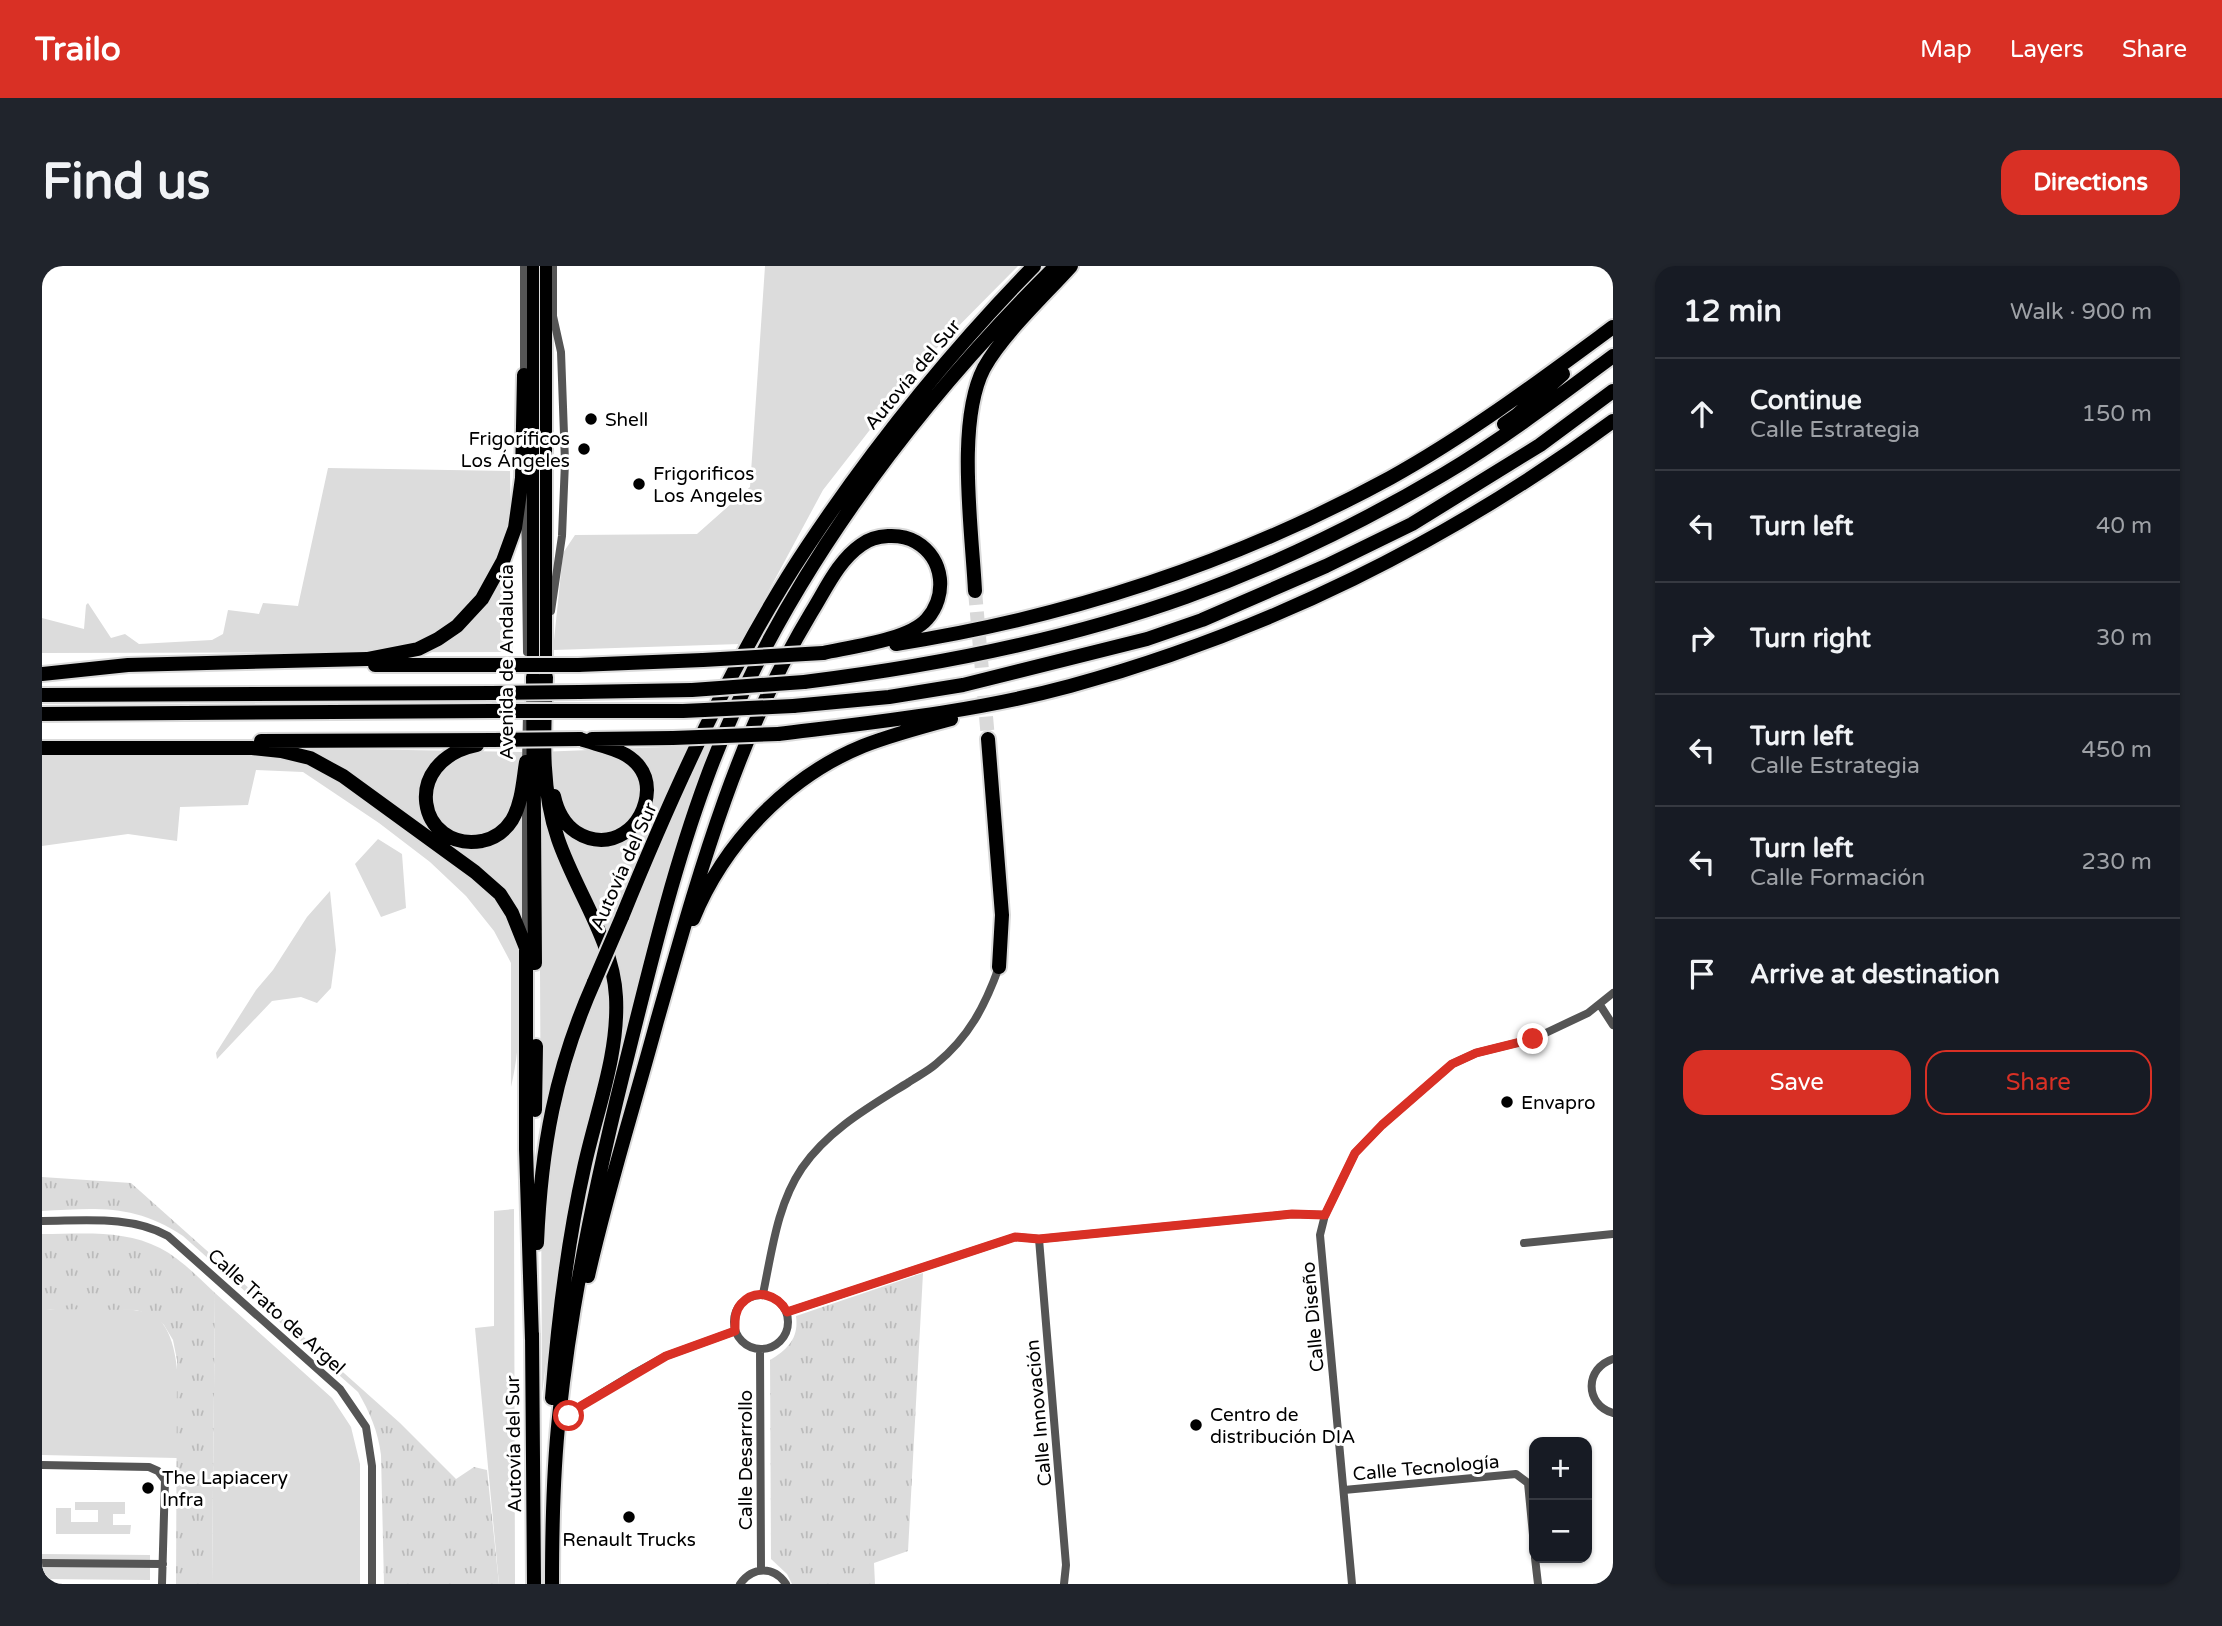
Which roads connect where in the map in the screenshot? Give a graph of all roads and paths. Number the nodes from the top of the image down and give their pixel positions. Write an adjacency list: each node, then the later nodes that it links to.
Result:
1 (524, 266): 12 (street, Avenida de Andalucía)
2 (533, 266): 22 (main road, Avenida de Andalucía)
3 (547, 266): 8 (main road, Avenida de Andalucía)
4 (553, 266): 9 (street)
5 (1034, 266): 46 (highway, Autovía del Sur, bridge)
6 (1056, 266): 49 (highway, Autovía del Sur)
7 (1070, 266): 16 (highway)
8 (546, 280): 9 (street); 17 (main road, Avenida de Andalucía)
9 (553, 316): 17 (street)
10 (1613, 328): 15 (highway); 18 (highway)
11 (1613, 356): 15 (highway)
12 (524, 375): 19 (highway); 30 (street, Avenida de Andalucía)
13 (1613, 391): 25 (highway, bridge)
14 (1613, 421): 24 (highway)
15 (1357, 521): 23 (highway, bridge)
16 (975, 591)
17 (546, 642): 22 (main road, Avenida de Andalucía)
18 (822, 653): 19 (highway, bridge); 33 (highway)
19 (128, 665): 20 (highway); 21 (highway)
20 (42, 667)
21 (42, 674)
22 (540, 677): 26 (highway); 40 (highway); 55 (highway)
23 (42, 695)
24 (997, 703): 26 (highway, bridge); 33 (highway)
25 (42, 714)
26 (580, 739): 28 (highway, bridge)
27 (988, 739): 32 (highway)
28 (494, 740): 29 (highway); 30 (highway)
29 (42, 745): 31 (highway)
30 (526, 762): 31 (street, Avenida de Andalucía)
31 (526, 948): 40 (highway)
32 (999, 967): 43 (street)
33 (671, 972): 49 (highway)
34 (1613, 993): 35 (street, Calle Diseño)
35 (1600, 1005): 36 (street); 37 (street, Calle Diseño)
36 (1613, 1025)
37 (1325, 1215): 41 (street); 53 (street, Calle Diseño)
38 (42, 1221): 61 (street, Calle Trato de Argel)
39 (1613, 1234): 42 (street)
40 (528, 1238): 46 (highway)
41 (1039, 1239): 44 (street); 66 (street, Calle Innovación)
42 (1524, 1243)
43 (763, 1294): 44 (street); 45 (street)
44 (787, 1312): 47 (street)
45 (735, 1331): 47 (street); 51 (street)
46 (531, 1340): 62 (highway, Autovía del Sur)
47 (760, 1350): 59 (street, Calle Desarrollo)
48 (1613, 1359): 50 (street)
49 (561, 1400): 51 (highway, Autovía del Sur)
50 (1613, 1413)
51 (557, 1431): 55 (highway, Autovía del Sur)
52 (42, 1465): 58 (street)
53 (1344, 1490): 54 (street, Calle Tecnología); 67 (street, Calle Diseño)
54 (1530, 1500)
55 (552, 1543): 63 (highway, Autovía del Sur)
56 (42, 1563): 58 (street)
57 (1536, 1563): 68 (street)
58 (163, 1564): 60 (street)
59 (761, 1570): 64 (street); 65 (street)
60 (162, 1584)
61 (372, 1584)
62 (534, 1584)
63 (552, 1584)
64 (740, 1584)
65 (786, 1584)
66 (1064, 1584)
67 (1352, 1584)
68 (1538, 1584)

